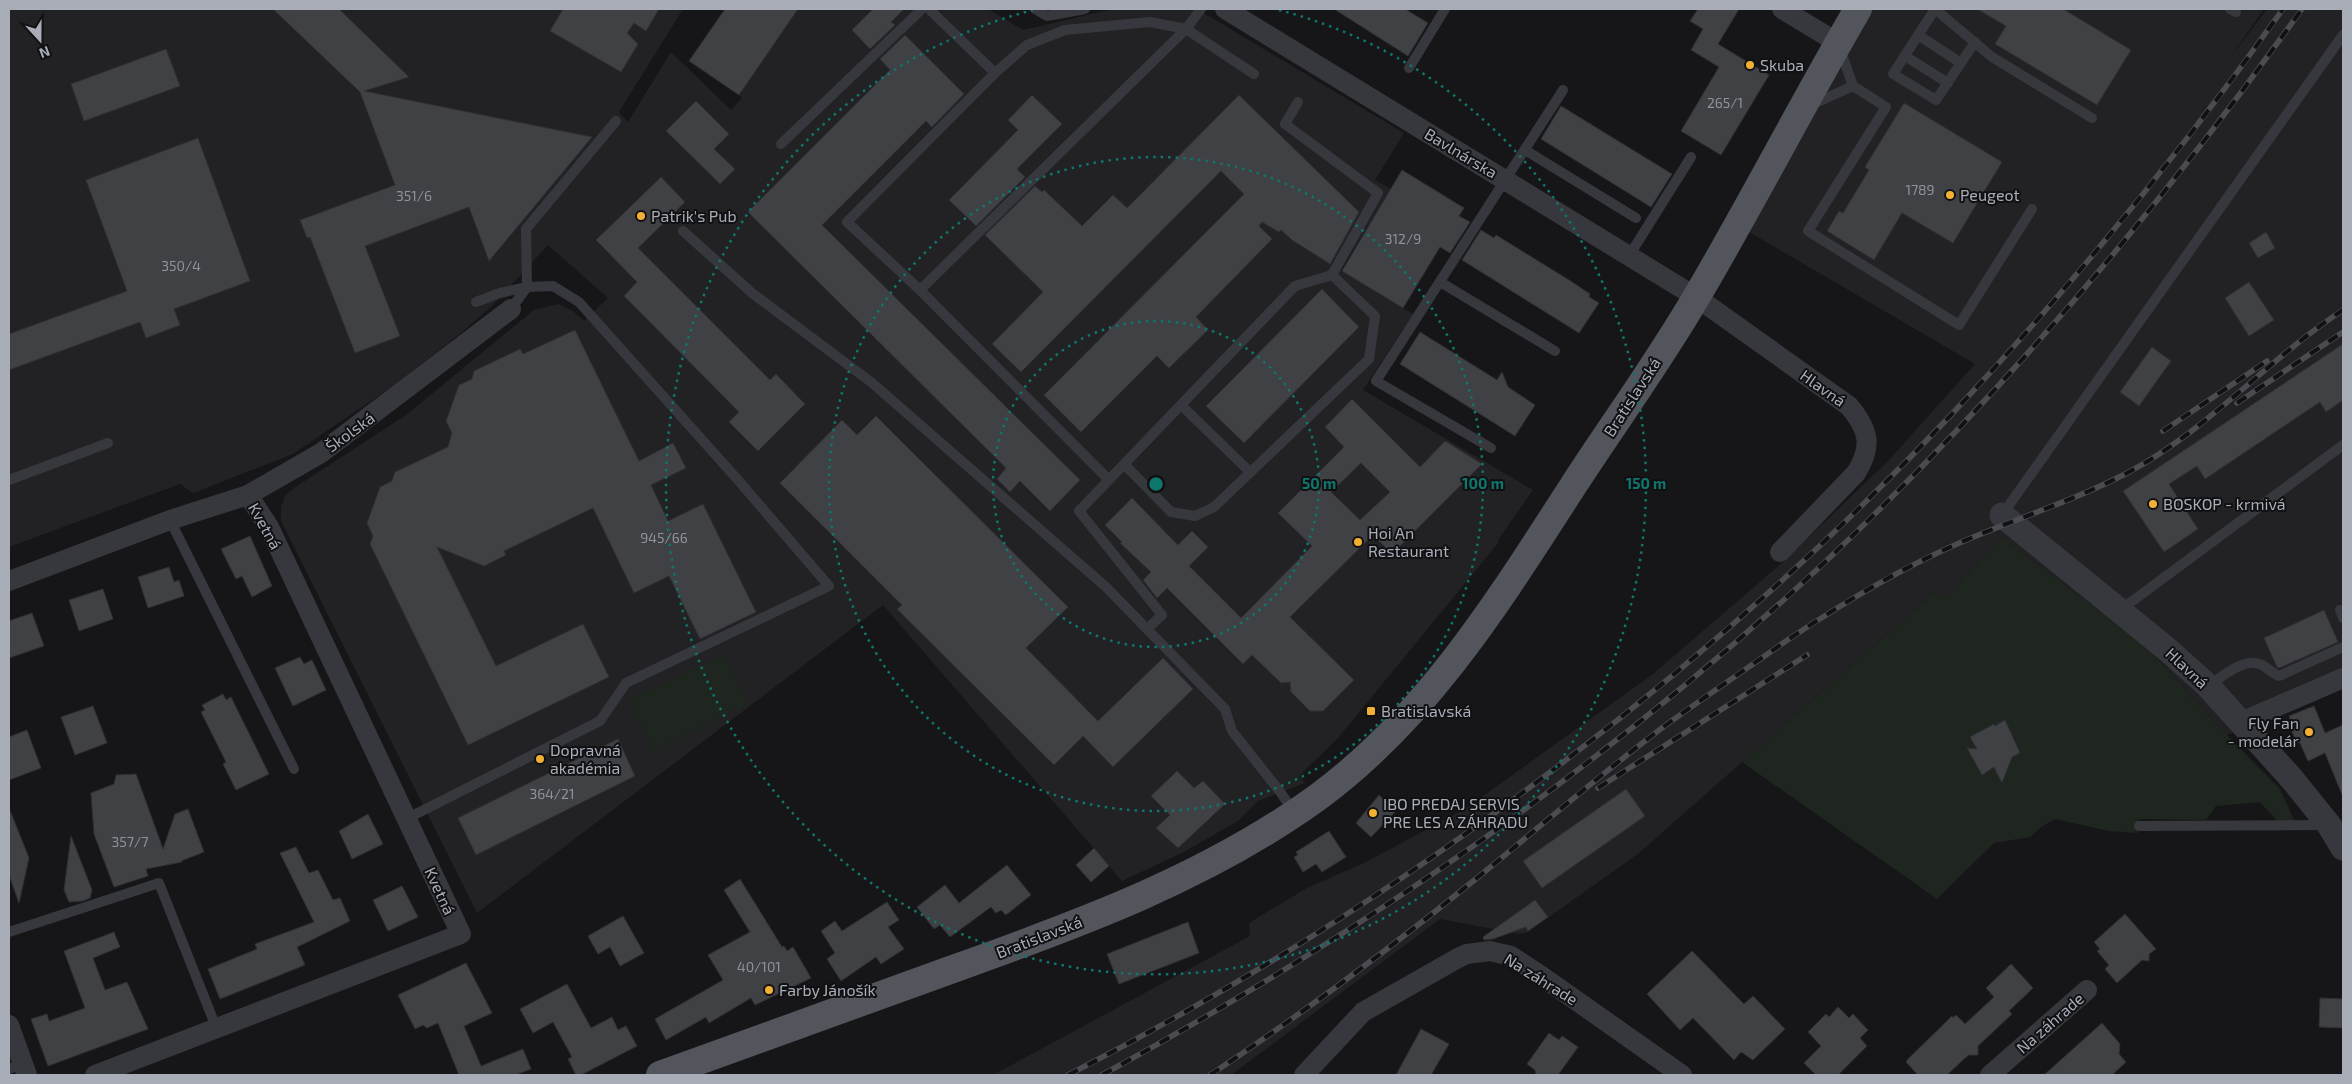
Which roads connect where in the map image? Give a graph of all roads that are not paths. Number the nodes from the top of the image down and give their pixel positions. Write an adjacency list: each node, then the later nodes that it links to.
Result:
1 (922, 9): 28 (lane)
2 (929, 9): 19 (lane)
3 (1035, 9): 4 (lane)
4 (1085, 9)
5 (1200, 9): 11 (lane)
6 (1225, 9): 31 (street, Bavlnárska)
7 (1445, 9): 18 (lane)
8 (1782, 9): 15 (street)
9 (1858, 9): 15 (main road, Bratislavská)
10 (1935, 9): 13 (lane); 14 (lane)
11 (1186, 30): 19 (lane); 20 (lane); 39 (lane)
12 (2343, 34): 53 (lane)
13 (1918, 35): 16 (lane); 17 (lane)
14 (1975, 42): 17 (lane); 26 (lane)
15 (1838, 43): 22 (lane); 25 (main road, Bratislavská)
16 (1905, 56): 21 (lane); 21 (lane)
17 (1961, 63): 21 (lane)
18 (1409, 68)
19 (995, 73): 39 (lane)
20 (1254, 74)
21 (1948, 83)
22 (1854, 86): 25 (lane); 32 (lane)
23 (1564, 90): 29 (lane)
24 (1298, 102): 36 (lane)
25 (1803, 108): 40 (main road, Bratislavská)
26 (2092, 118)
27 (616, 121): 38 (lane)
28 (781, 144)
29 (1525, 150): 31 (lane); 33 (lane)
30 (1691, 157): 35 (lane)
31 (1506, 180): 35 (street, Bavlnárska); 37 (lane)
32 (2032, 209)
33 (1636, 218)
34 (683, 231): 58 (lane)
35 (1630, 256): 40 (street, Bavlnárska)
36 (1332, 275): 44 (lane); 49 (lane)
37 (1440, 282): 43 (lane); 47 (lane)
38 (527, 287): 41 (lane); 42 (lane); 65 (lane)
39 (920, 290): 51 (lane)
40 (1696, 298): 55 (street, Hlavná); 64 (main road, Bratislavská)
41 (476, 302)
42 (511, 310): 52 (street, Školská)
43 (1555, 351)
44 (1181, 405): 48 (lane); 49 (lane)
45 (108, 443): 50 (lane)
46 (2343, 445): 57 (lane)
47 (1491, 448)
48 (1124, 464): 49 (lane); 51 (lane)
49 (1250, 472)
50 (9, 480)
51 (1109, 480): 58 (lane)
52 (248, 495): 54 (street, Školská); 65 (street, Kvetná)
53 (2002, 515): 57 (street, Hlavná)
54 (170, 520): 56 (street, Školská); 63 (lane)
55 (1780, 552)
56 (9, 581)
57 (2119, 611): 61 (street, Hlavná)
58 (1147, 629): 64 (lane)
59 (2343, 646): 61 (lane)
60 (2343, 678): 62 (street)
61 (2208, 686): 62 (street, Hlavná)
62 (2242, 722): 66 (street, Hlavná)
63 (294, 769)
64 (1294, 813): 75 (main road, Bratislavská)
65 (406, 819): 72 (street, Kvetná)
66 (2329, 825): 67 (lane); 68 (street, Hlavná)
67 (2139, 826)
68 (2343, 848)
69 (9, 932): 72 (lane)
70 (2087, 990): 78 (street, Na záhrade)
71 (9, 1025): 73 (street)
72 (216, 1027): 74 (street, Kvetná)
73 (19, 1069)
74 (95, 1075)
75 (660, 1075)
76 (1304, 1075): 77 (street, Na záhrade)
77 (1682, 1075)
78 (1990, 1075)

